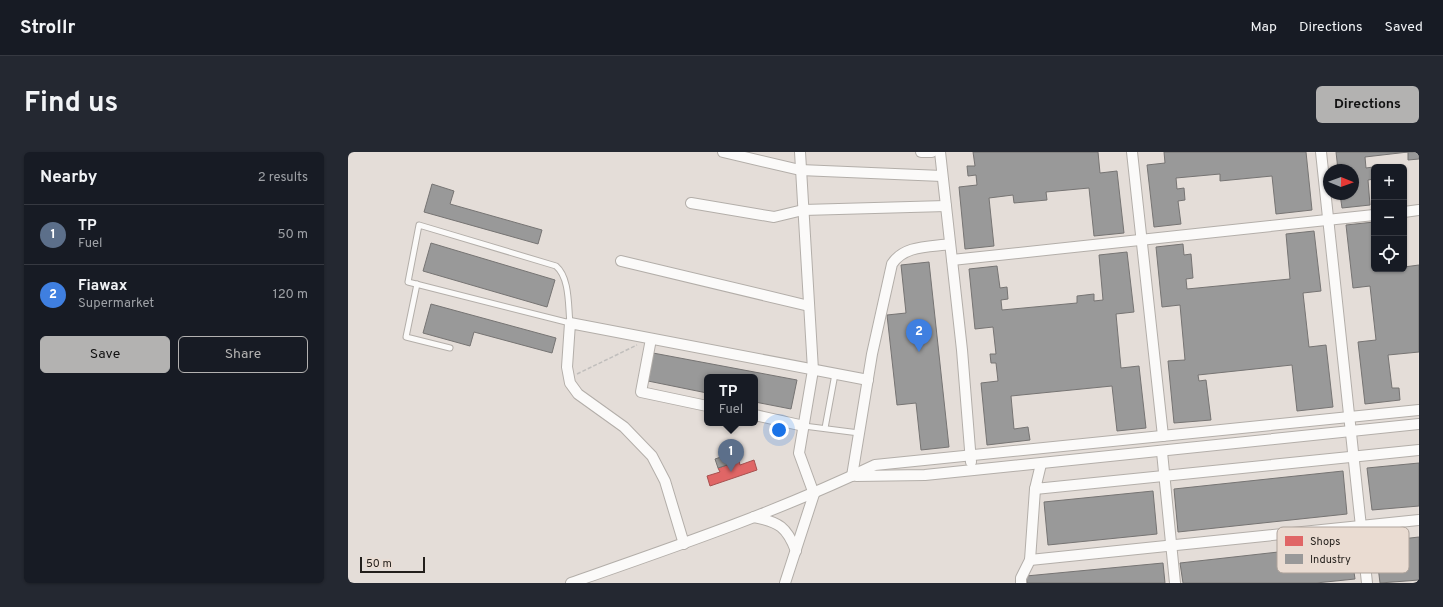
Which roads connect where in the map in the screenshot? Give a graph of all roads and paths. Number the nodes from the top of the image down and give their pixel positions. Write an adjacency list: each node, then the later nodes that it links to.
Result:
1 (723, 152): 8 (street)
2 (800, 152): 8 (street)
3 (921, 152): 4 (street)
4 (932, 152)
5 (940, 152): 9 (street)
6 (1132, 152): 17 (street)
7 (1321, 152): 16 (street)
8 (800, 170): 9 (street); 12 (street)
9 (942, 176): 11 (street)
10 (691, 203): 12 (street)
11 (946, 206): 12 (street); 18 (street)
12 (803, 210): 22 (street)
13 (1419, 210): 14 (street)
14 (1407, 212)
15 (1371, 215): 16 (street)
16 (1329, 220): 17 (street); 33 (street)
17 (1141, 240): 19 (street); 39 (street)
18 (950, 244): 19 (street); 29 (street)
19 (952, 260): 42 (street)
20 (621, 261): 22 (street)
21 (417, 284): 23 (lane); 23 (lane); 25 (lane)
22 (809, 306): 26 (street)
23 (570, 323): 24 (street); 28 (street)
24 (651, 339): 26 (street); 28 (path); 30 (street)
25 (450, 348)
26 (813, 370): 27 (street); 35 (street)
27 (834, 374): 29 (street); 36 (lane)
28 (568, 378): 55 (street)
29 (868, 380): 38 (street)
30 (704, 405)
31 (1419, 410): 33 (street)
32 (758, 417): 35 (street)
33 (1350, 417): 37 (street); 39 (street)
34 (1419, 424): 37 (street)
35 (804, 426): 36 (lane); 49 (street)
36 (825, 428): 38 (lane)
37 (1352, 432): 41 (street); 43 (street)
38 (859, 433): 46 (street)
39 (1163, 436): 42 (street)
40 (1419, 450): 43 (street)
41 (1162, 452): 44 (street); 47 (street)
42 (970, 456): 45 (street); 46 (street)
43 (1355, 456): 47 (street); 52 (street)
44 (1041, 464): 45 (street); 48 (street)
45 (971, 471): 46 (street)
46 (852, 476): 49 (street)
47 (1164, 476): 48 (street); 56 (street)
48 (1035, 489): 58 (street)
49 (814, 494): 50 (street); 57 (street)
50 (754, 517): 55 (street); 57 (street)
51 (1419, 520): 52 (street)
52 (1362, 526): 53 (street)
53 (1352, 527)
54 (1277, 534): 56 (street)
55 (684, 544): 60 (street)
56 (1171, 545): 58 (street); 63 (street)
57 (796, 551): 61 (street)
58 (1030, 560): 62 (street)
59 (1366, 573): 64 (street)
60 (572, 583)
61 (785, 583)
62 (1021, 583)
63 (1175, 583)
64 (1367, 583)

